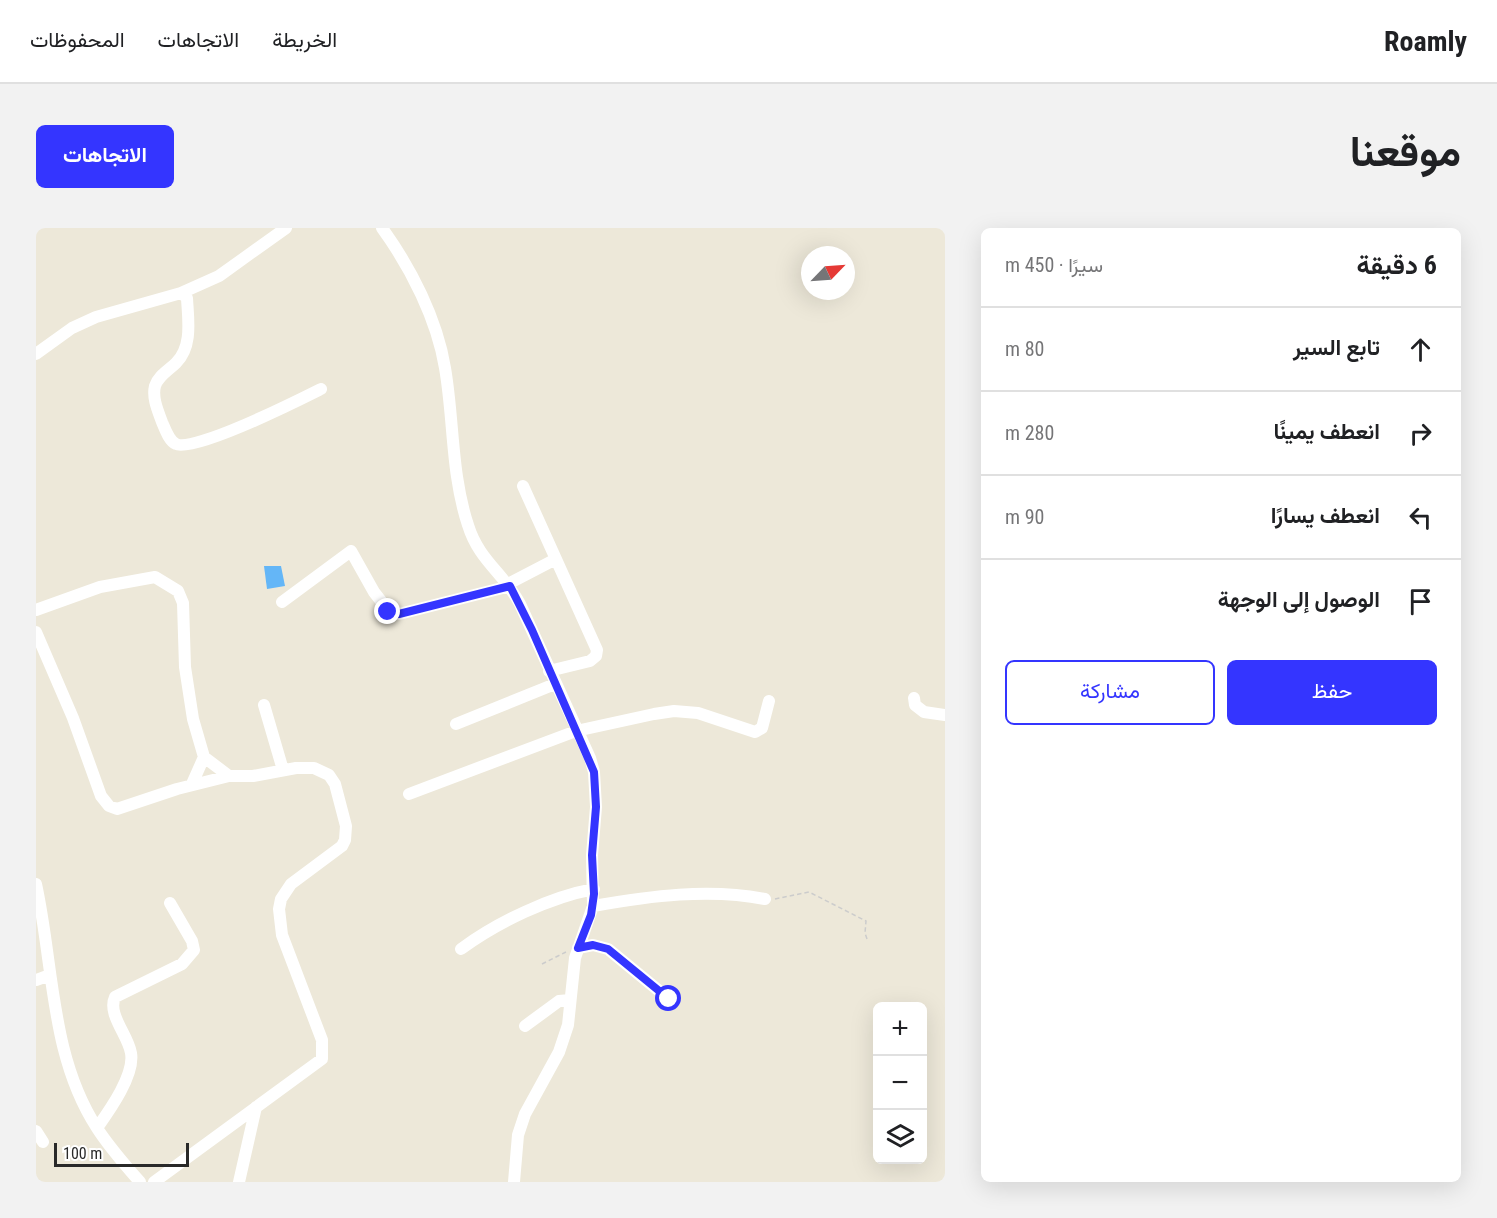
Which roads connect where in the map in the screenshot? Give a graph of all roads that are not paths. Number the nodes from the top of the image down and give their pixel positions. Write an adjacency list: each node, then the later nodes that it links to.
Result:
1 (286, 228): 3 (street)
2 (382, 228): 10 (street)
3 (181, 293): 4 (street); 5 (street)
4 (168, 297): 5 (street); 6 (street)
5 (186, 310): 7 (street)
6 (36, 354)
7 (321, 389)
8 (523, 486): 9 (street)
9 (556, 559): 10 (street); 14 (street)
10 (509, 585): 11 (street); 14 (street)
11 (282, 602)
12 (36, 610): 22 (street)
13 (36, 632): 25 (street)
14 (549, 671): 15 (street)
15 (555, 684): 20 (street); 21 (street)
16 (914, 698): 19 (street)
17 (769, 700): 21 (street)
18 (264, 705): 23 (street)
19 (945, 715)
20 (456, 724)
21 (576, 731): 26 (street); 28 (street)
22 (204, 757): 24 (street); 25 (street)
23 (283, 770): 24 (street); 39 (street)
24 (229, 776): 25 (street)
25 (192, 784)
26 (410, 794)
27 (36, 884): 34 (street)
28 (594, 889): 31 (street); 33 (street)
29 (765, 899): 31 (street)
30 (170, 903): 41 (street)
31 (593, 906): 32 (street)
32 (578, 948): 36 (street); 37 (street)
33 (461, 949)
34 (50, 975): 35 (street); 41 (street)
35 (36, 980)
36 (669, 999)
37 (570, 1000): 38 (street); 46 (street)
38 (525, 1026)
39 (256, 1107): 40 (street); 42 (street)
40 (234, 1122): 42 (street); 44 (street)
41 (97, 1128): 43 (street)
42 (247, 1140): 45 (street)
43 (140, 1182)
44 (154, 1182)
45 (239, 1182)
46 (514, 1182)

